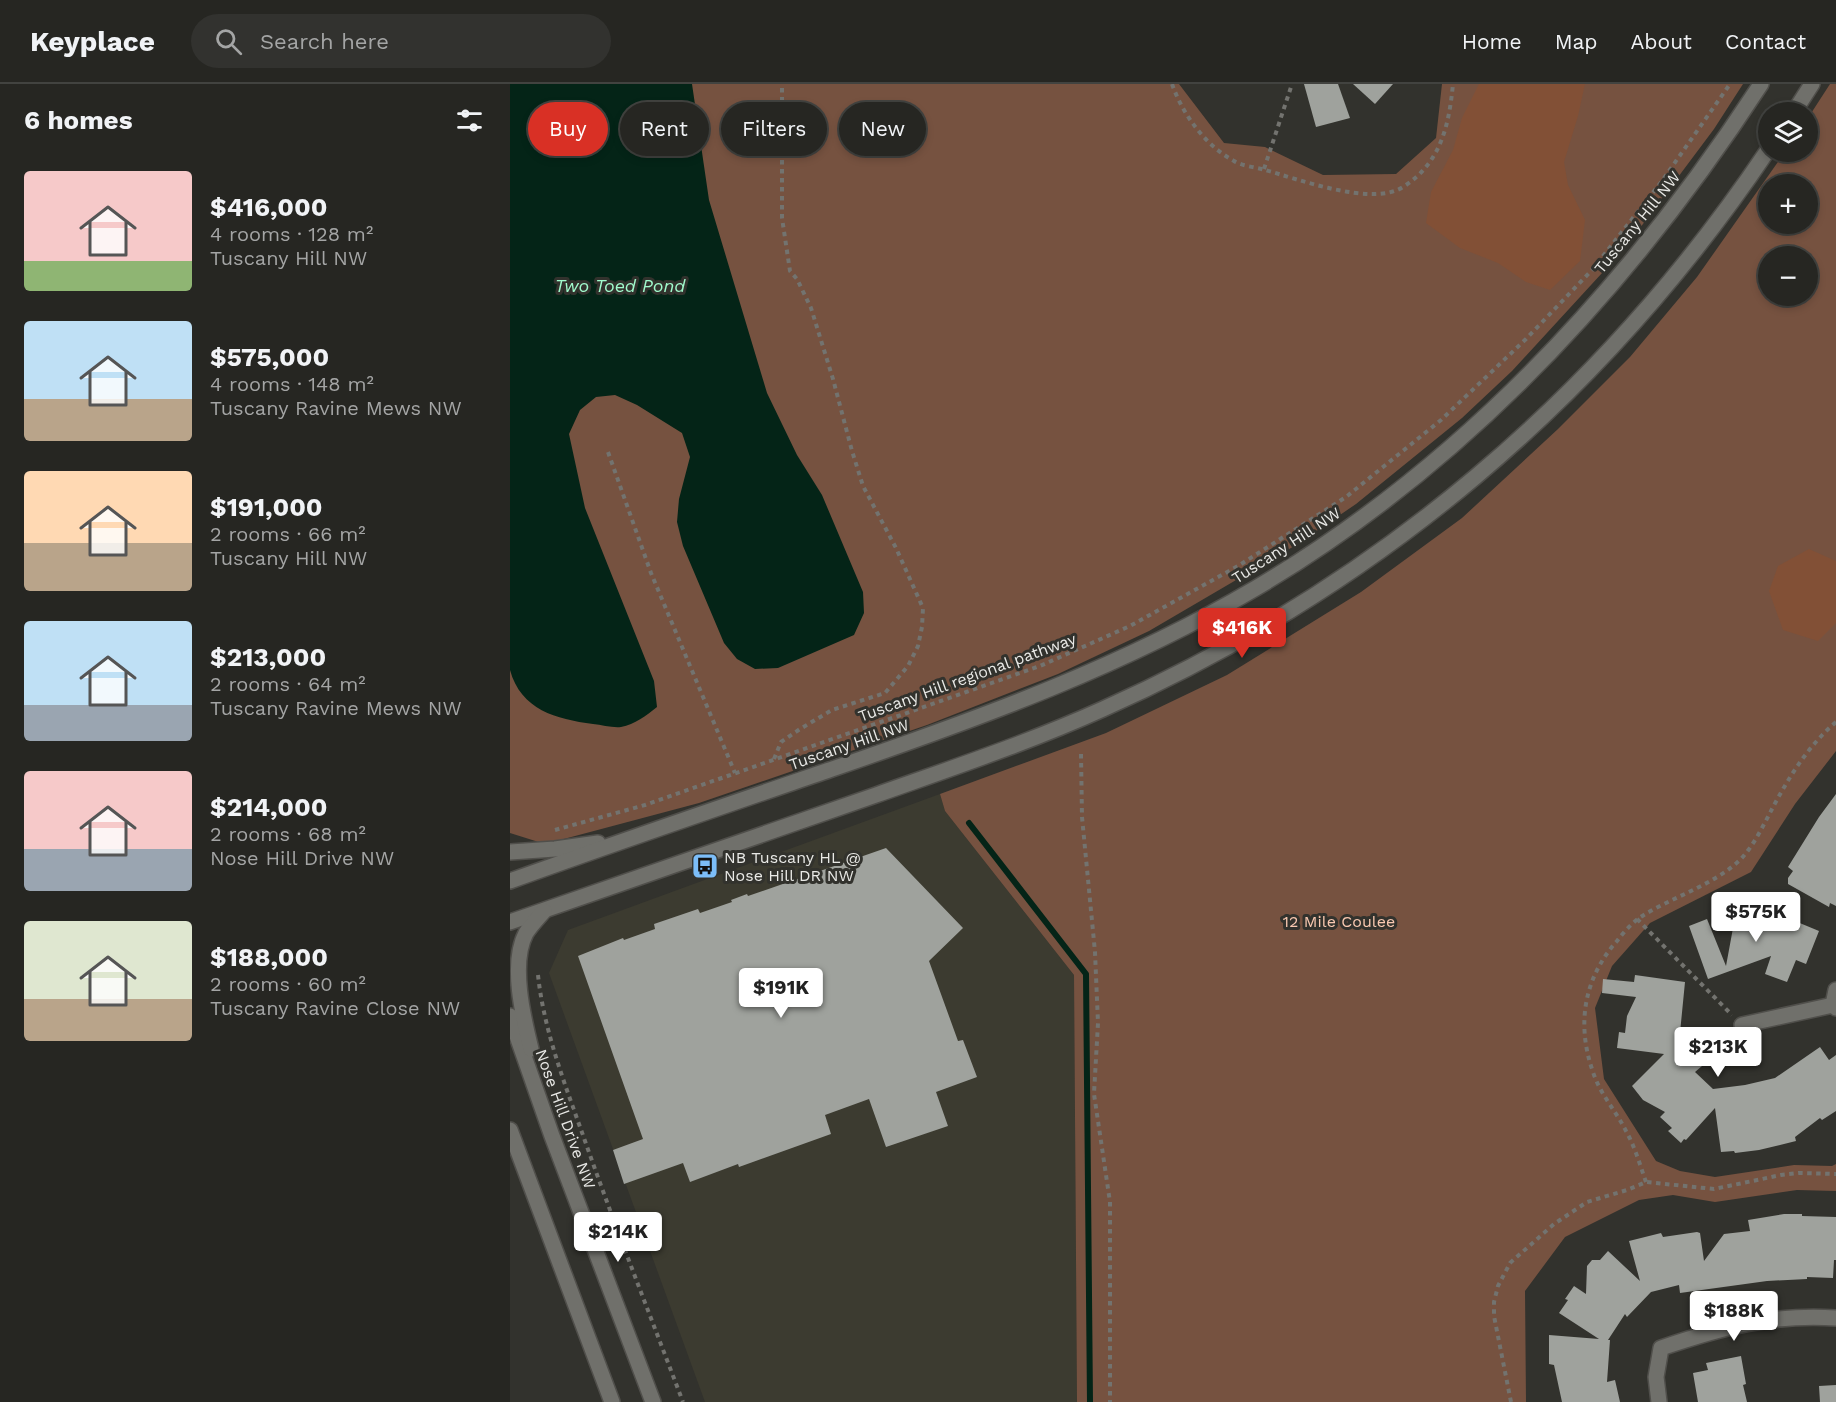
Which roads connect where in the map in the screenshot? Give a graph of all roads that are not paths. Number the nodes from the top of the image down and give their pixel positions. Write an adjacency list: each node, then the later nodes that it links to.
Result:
1 (1761, 84): 5 (street, Tuscany Hill NW)
2 (1812, 84): 3 (street)
3 (1800, 102)
4 (1760, 162): 8 (street)
5 (633, 837): 6 (street); 7 (street, Tuscany Hill NW)
6 (510, 852)
7 (510, 881)
8 (544, 910): 9 (street); 14 (street)
9 (510, 922)
10 (1835, 1001): 12 (street)
11 (510, 1016): 14 (street, Nose Hill Drive NW)
12 (1742, 1025)
13 (510, 1131): 16 (street)
14 (552, 1136): 17 (street, Nose Hill Drive NW)
15 (1836, 1318): 18 (street)
16 (612, 1402)
17 (653, 1402)
18 (1659, 1402)

